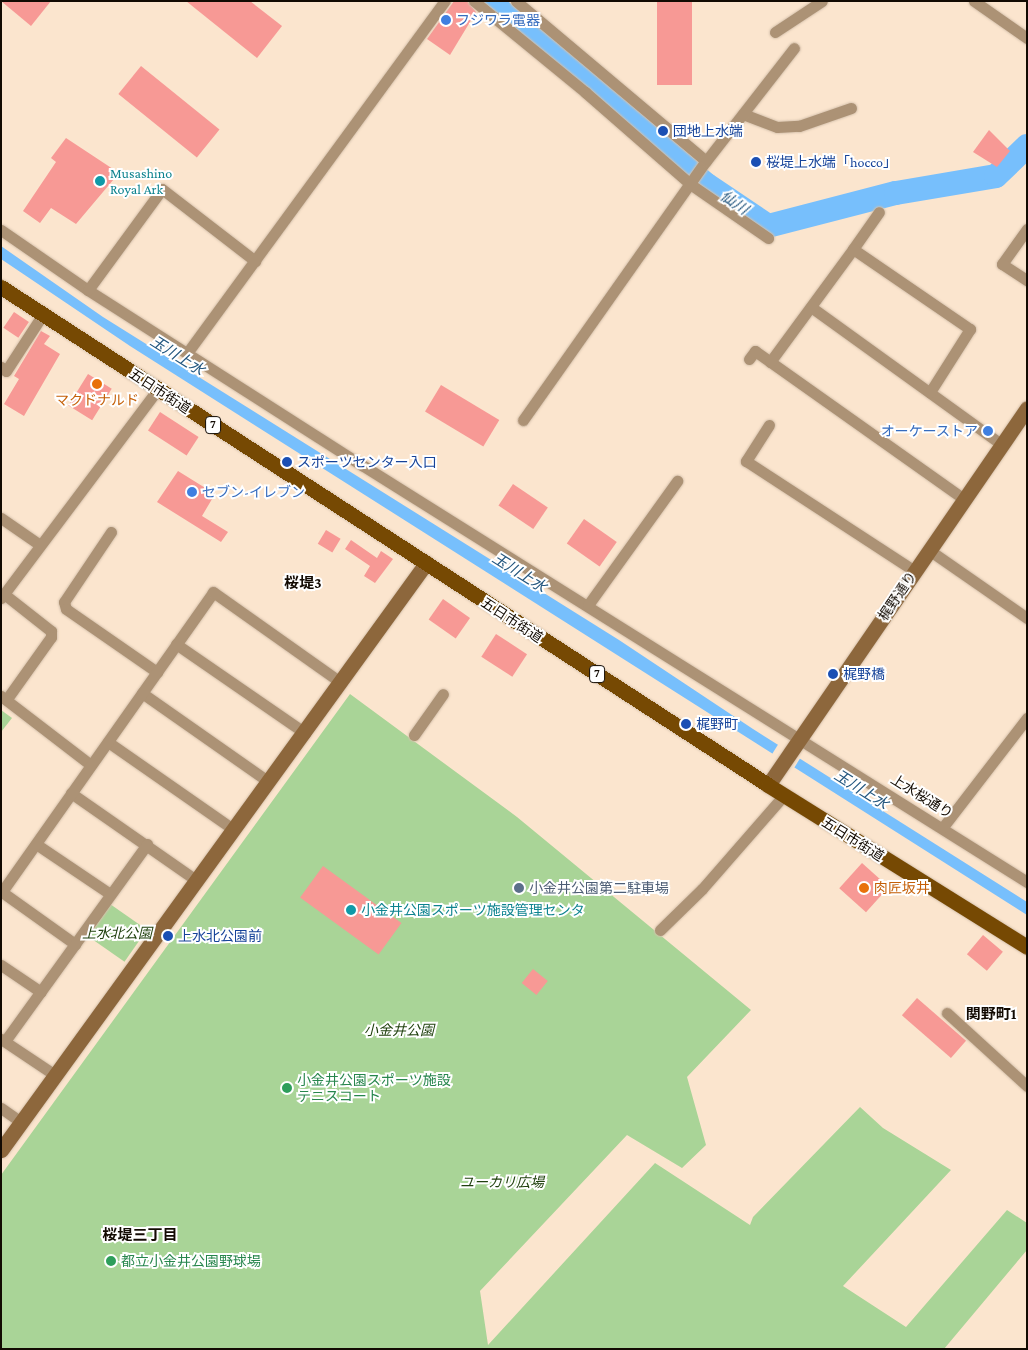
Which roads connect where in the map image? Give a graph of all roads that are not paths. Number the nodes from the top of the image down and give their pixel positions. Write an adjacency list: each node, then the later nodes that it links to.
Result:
1 (445, 1): 18 (street)
2 (474, 1): 12 (street)
3 (516, 1): 11 (street)
4 (822, 1): 6 (street)
5 (974, 1): 7 (street)
6 (775, 32)
7 (1027, 38)
8 (794, 48): 10 (street)
9 (851, 108): 10 (street)
10 (743, 114): 11 (street)
11 (704, 164): 12 (street)
12 (690, 184): 16 (street); 31 (street)
13 (879, 212): 17 (street)
14 (1027, 229): 19 (street)
15 (1, 230): 21 (street, 上水桜通り)
16 (768, 238)
17 (853, 249): 22 (street); 29 (street)
18 (255, 261): 21 (street); 24 (street)
19 (1027, 280)
20 (1, 287): 23 (main road, 五日市街道 / 7)
21 (88, 290): 24 (street, 上水桜通り)
22 (811, 307): 26 (street); 29 (street)
23 (43, 314): 27 (street); 28 (main road, 五日市街道 / 7)
24 (187, 353): 43 (street, 上水桜通り)
25 (749, 360): 26 (street)
26 (770, 362): 35 (street)
27 (1, 367)
28 (158, 389): 38 (street); 40 (main road, 五日市街道 / 7)
29 (930, 392): 33 (street)
30 (1027, 408): 33 (street, 梶野通り)
31 (523, 420)
32 (769, 425): 41 (street)
33 (1001, 444): 35 (street, 梶野通り)
34 (676, 481): 43 (street)
35 (964, 499): 39 (street, 梶野通り)
36 (1, 518): 38 (street)
37 (111, 532): 46 (street)
38 (40, 545): 42 (street)
39 (929, 550): 41 (street, 梶野通り); 44 (street)
40 (426, 563): 47 (street); 58 (main road, 五日市街道 / 7)
41 (915, 571): 54 (street, 梶野通り)
42 (3, 596): 50 (street)
43 (588, 605): 54 (street, 上水桜通り)
44 (1027, 618)
45 (176, 644): 46 (street); 47 (street); 52 (street)
46 (157, 672): 48 (street)
47 (340, 682): 52 (street)
48 (142, 693): 55 (street); 57 (street)
49 (443, 694): 53 (street)
50 (4, 698): 56 (street)
51 (1027, 718): 61 (street)
52 (304, 733): 57 (street)
53 (414, 735)
54 (797, 741): 58 (street, 梶野通り); 61 (street, 上水桜通り)
55 (108, 742): 56 (street); 62 (street)
56 (91, 765): 59 (street)
57 (269, 782): 62 (street)
58 (768, 785): 60 (main road, 五日市街道 / 7)
59 (71, 793): 63 (street); 64 (street)
60 (784, 795): 69 (street); 71 (main road, 五日市街道 / 7)
61 (943, 827): 66 (street, 上水桜通り)
62 (234, 830): 65 (street)
63 (36, 844): 67 (street); 68 (street)
64 (147, 844): 65 (street); 68 (street)
65 (197, 881): 76 (street)
66 (1027, 882)
67 (2, 892): 70 (street)
68 (110, 894): 70 (street)
69 (660, 930)
70 (75, 944): 73 (street)
71 (1027, 947)
72 (1, 964): 73 (street)
73 (41, 992): 75 (street)
74 (948, 1013): 77 (street)
75 (3, 1040): 76 (street)
76 (55, 1075): 79 (street)
77 (1027, 1086)
78 (1, 1108): 79 (street)
79 (21, 1122): 80 (street)
80 (1, 1150)

